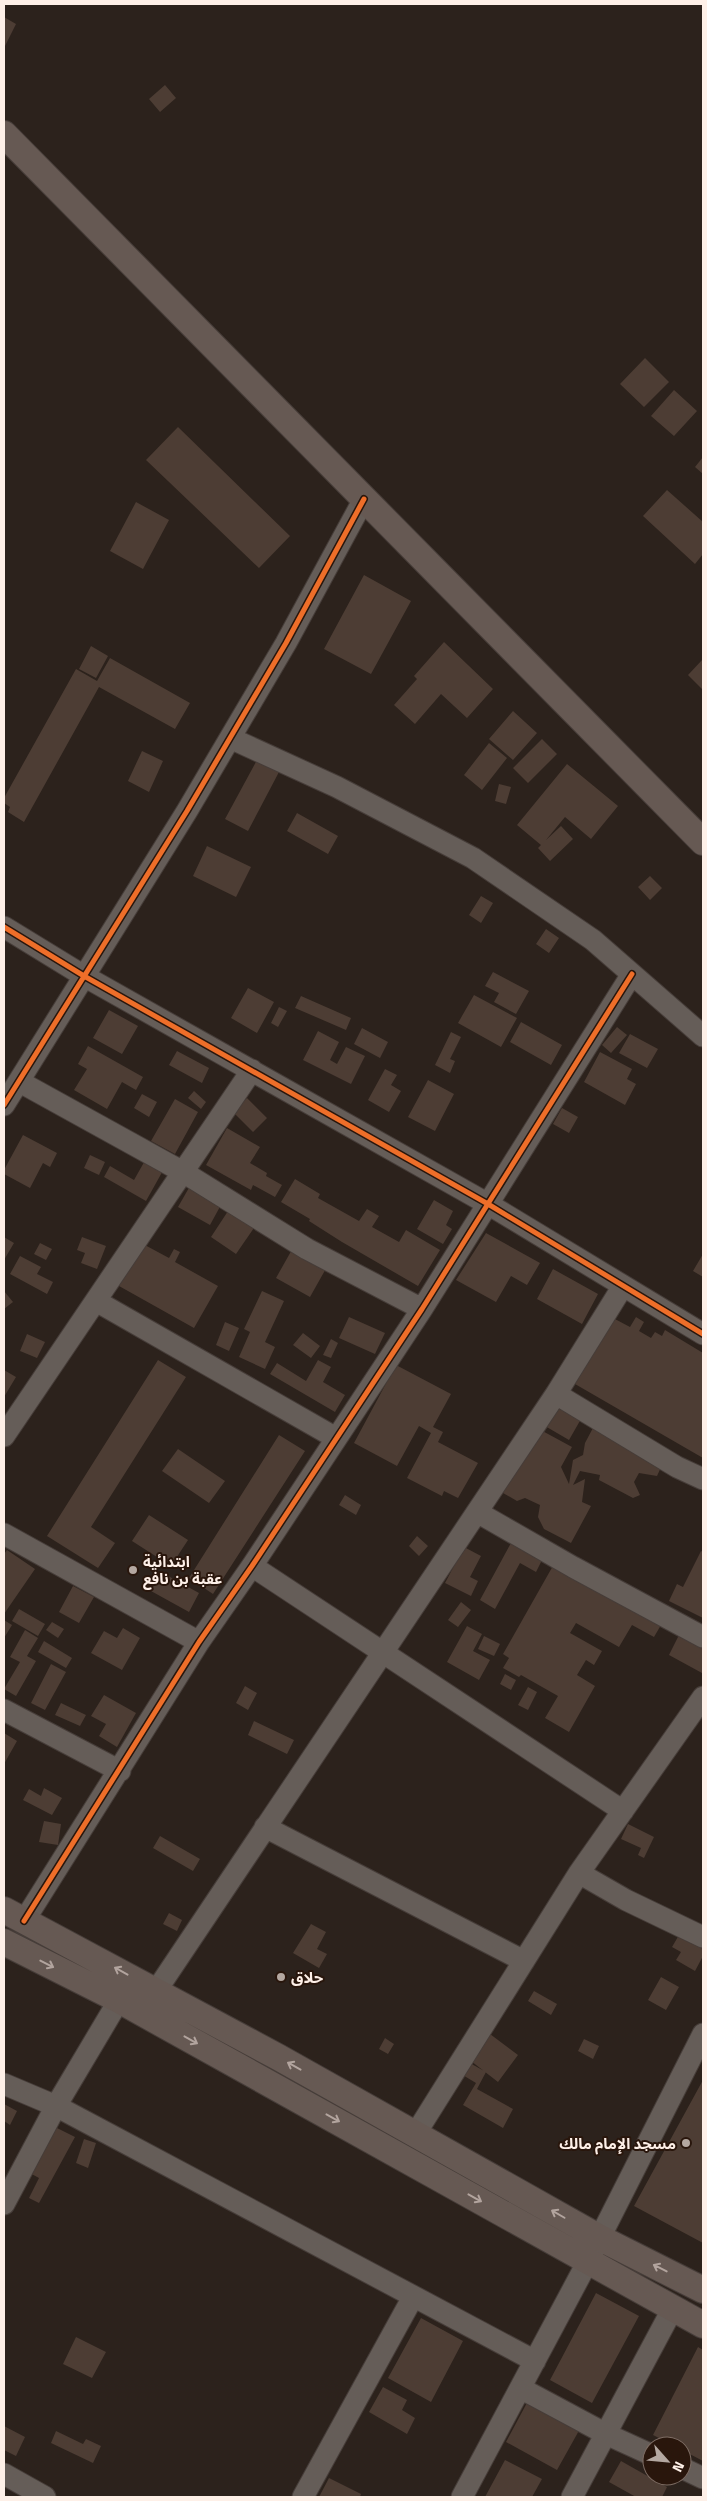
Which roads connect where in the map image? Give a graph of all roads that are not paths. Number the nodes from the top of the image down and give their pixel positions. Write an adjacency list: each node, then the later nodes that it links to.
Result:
1 (4, 134): 3 (main road)
2 (4, 156): 3 (main road)
3 (360, 506): 4 (street); 5 (main road); 6 (main road)
4 (230, 738): 8 (street); 9 (street)
5 (703, 842)
6 (703, 861)
7 (4, 927): 9 (street)
8 (632, 974): 10 (street); 15 (street)
9 (84, 976): 11 (street); 12 (street)
10 (703, 1036)
11 (252, 1070): 14 (street); 15 (street)
12 (20, 1082): 13 (street); 14 (street)
13 (4, 1105)
14 (183, 1172): 17 (street); 18 (street)
15 (488, 1204): 16 (street); 18 (street)
16 (623, 1286): 19 (street); 20 (street)
17 (96, 1301): 21 (street); 22 (street)
18 (422, 1309): 22 (street)
19 (703, 1334)
20 (556, 1394): 23 (street); 24 (street)
21 (4, 1436)
22 (336, 1438): 26 (street)
23 (703, 1479)
24 (478, 1512): 27 (street); 29 (street)
25 (4, 1534): 28 (street)
26 (252, 1566): 28 (street); 29 (street)
27 (703, 1637)
28 (199, 1642): 32 (street)
29 (382, 1651): 33 (street); 34 (street)
30 (703, 1697): 33 (street)
31 (4, 1710): 32 (street)
32 (120, 1771): 36 (street)
33 (623, 1811): 35 (street)
34 (265, 1827): 39 (street); 40 (street)
35 (579, 1873): 37 (street); 39 (street)
36 (14, 1916): 40 (main road, one-way to 36)
37 (703, 1936)
38 (4, 1942): 41 (main road, one-way to 41)
39 (524, 1961): 45 (street)
40 (156, 1991): 45 (main road, one-way to 40)
41 (119, 2000): 44 (street); 48 (main road, one-way to 48)
42 (703, 2034): 47 (street)
43 (4, 2084): 44 (street)
44 (56, 2106): 46 (street); 50 (street)
45 (416, 2133): 47 (main road, one-way to 45)
46 (4, 2204)
47 (600, 2238): 48 (street); 49 (main road, one-way to 47)
48 (588, 2261): 51 (main road); 53 (street)
49 (703, 2290)
50 (413, 2297): 53 (street); 59 (street)
51 (673, 2308): 52 (main road); 55 (street)
52 (703, 2325)
53 (535, 2361): 54 (street)
54 (522, 2389): 55 (street); 60 (street)
55 (606, 2434): 56 (street); 61 (street)
56 (642, 2450)
57 (6, 2480): 58 (street)
58 (45, 2497)
59 (303, 2497)
60 (462, 2497)
61 (572, 2497)

